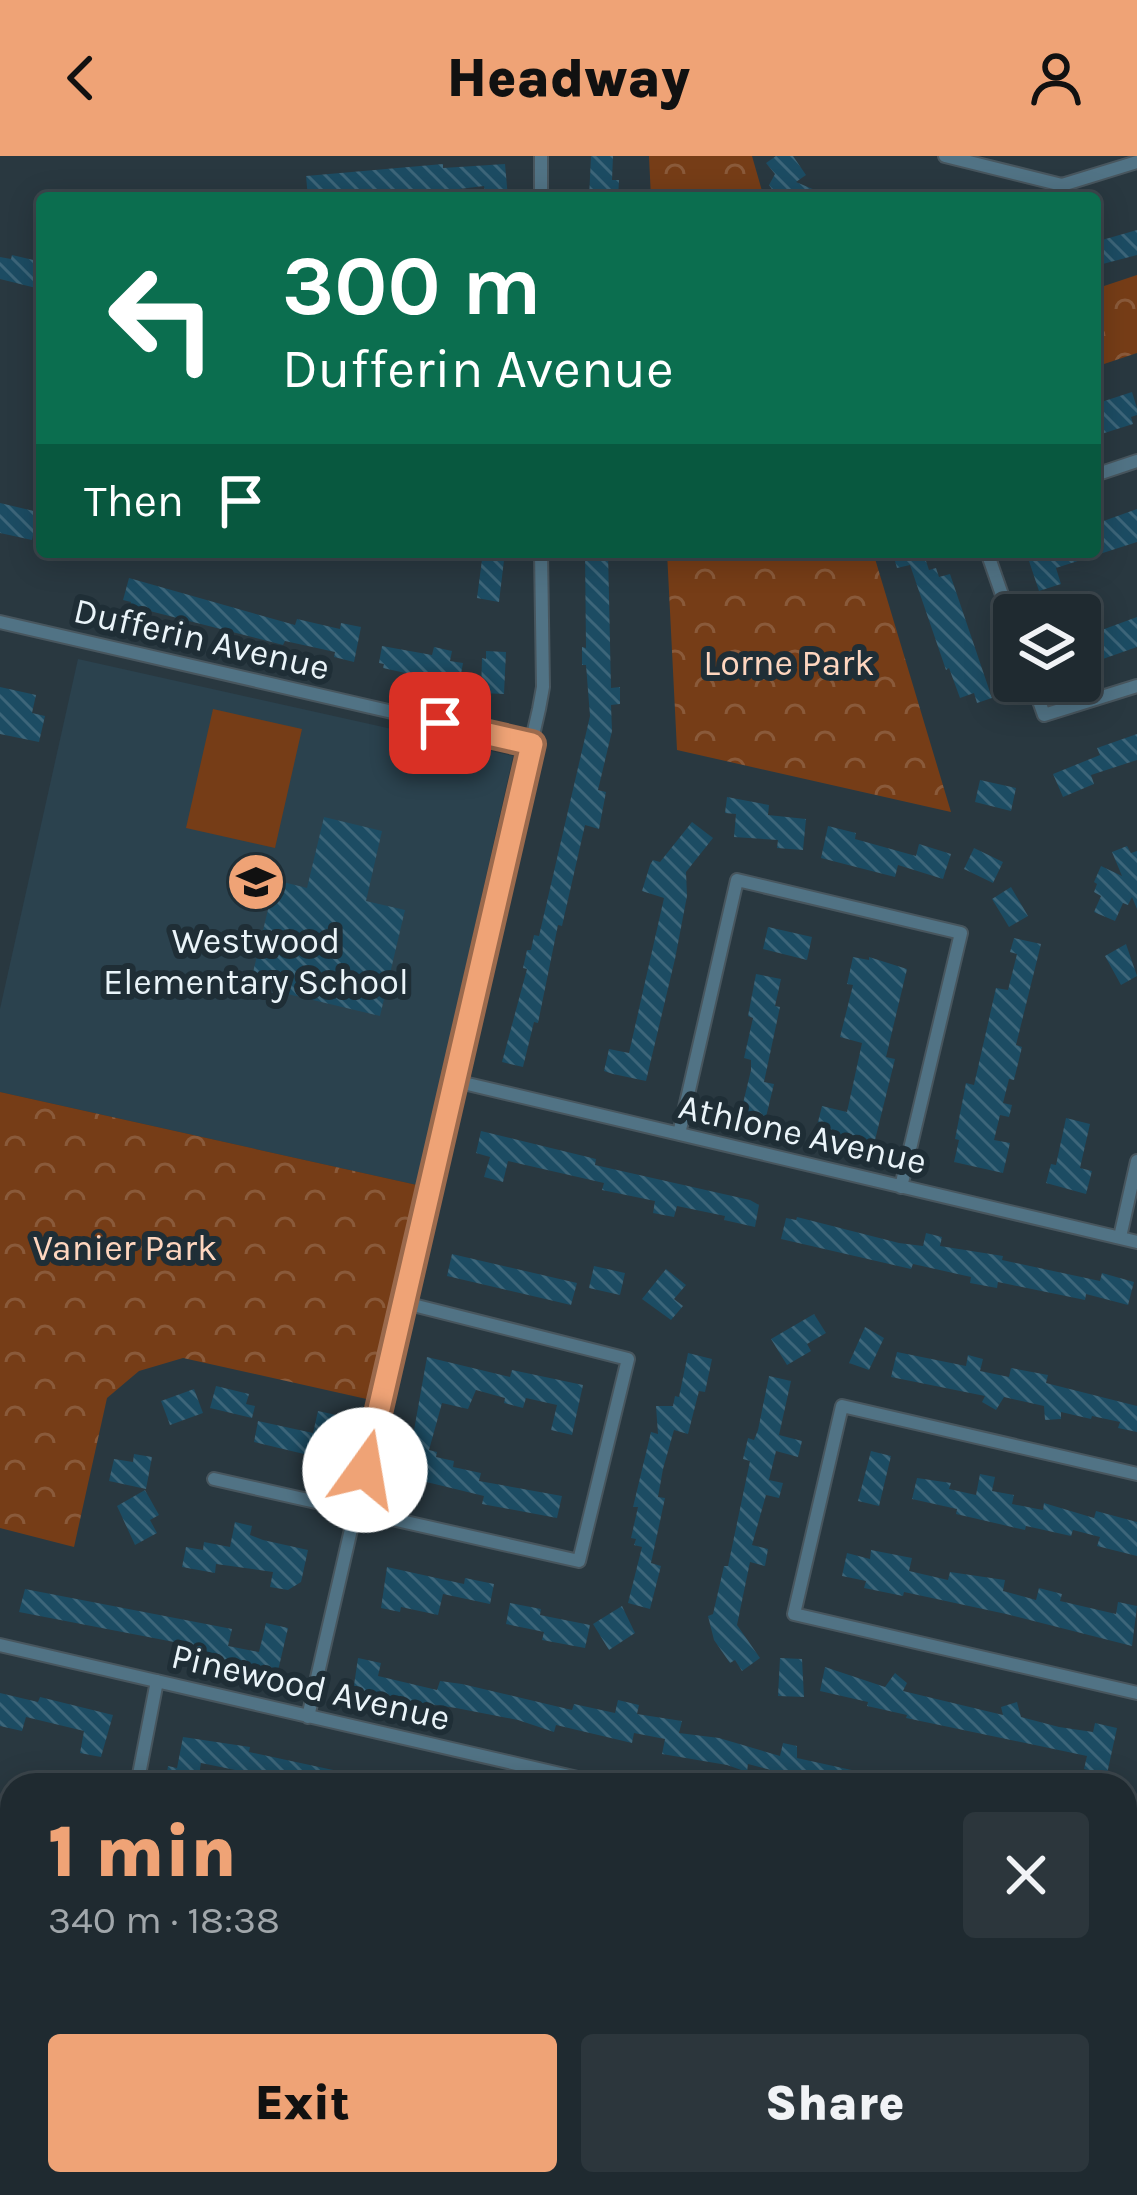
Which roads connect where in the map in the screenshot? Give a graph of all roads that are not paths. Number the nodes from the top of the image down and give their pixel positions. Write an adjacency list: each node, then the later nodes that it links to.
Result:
1 (541, 156): 4 (street)
2 (945, 156): 3 (street)
3 (1137, 162)
4 (541, 192)
5 (1137, 461): 6 (street)
6 (1101, 473)
7 (541, 558): 15 (street)
8 (989, 558): 9 (street)
9 (1002, 594)
10 (0, 622): 15 (street, Dufferin Avenue)
11 (1137, 686): 12 (street)
12 (1101, 697)
13 (1039, 702): 14 (street)
14 (1085, 702)
15 (532, 744): 16 (street)
16 (455, 1081): 17 (street, Athlone Avenue); 22 (street)
17 (679, 1134): 19 (street, Athlone Avenue); 19 (street)
18 (1137, 1161): 20 (street)
19 (901, 1186): 20 (street, Athlone Avenue)
20 (1120, 1237): 21 (street, Athlone Avenue)
21 (1137, 1241)
22 (405, 1304): 25 (street); 25 (street)
23 (1137, 1474): 28 (street)
24 (214, 1479): 25 (street)
25 (356, 1512): 29 (street)
26 (0, 1646): 27 (street, Pinewood Avenue)
27 (158, 1681): 29 (street, Pinewood Avenue); 30 (street)
28 (1137, 1693)
29 (308, 1717): 31 (street, Pinewood Avenue)
30 (139, 1773)
31 (555, 1773)

